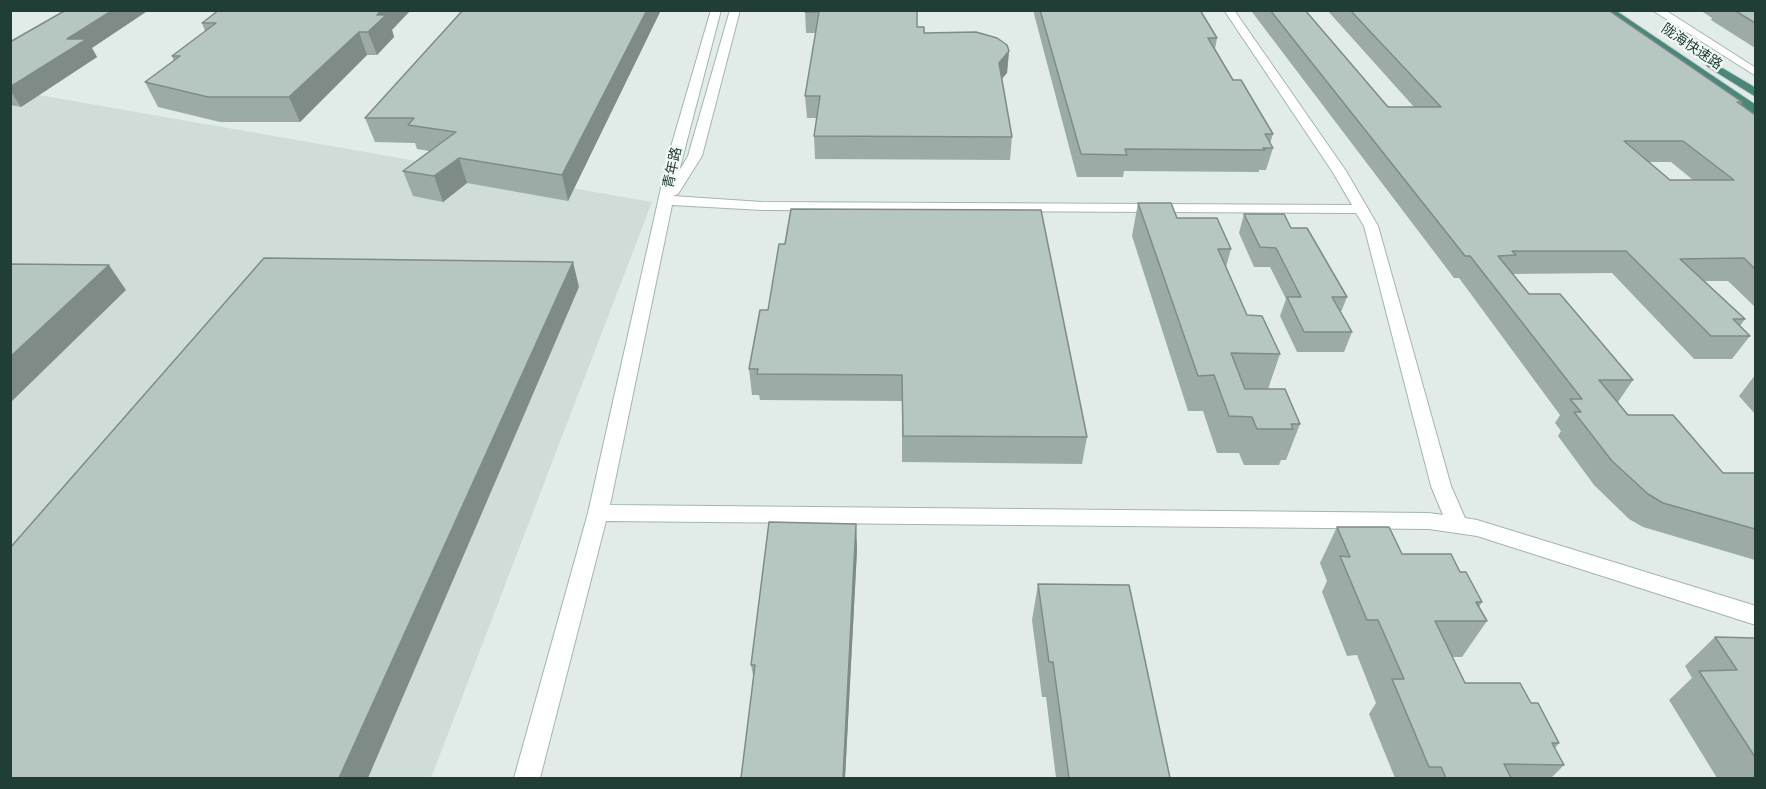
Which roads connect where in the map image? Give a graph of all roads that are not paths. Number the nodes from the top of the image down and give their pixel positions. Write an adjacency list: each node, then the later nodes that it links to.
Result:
1 (716, 10): 14 (street, 青年路)
2 (735, 10): 14 (street, 青年路)
3 (1229, 10): 15 (street)
4 (1608, 10): 12 (highway, 陇海快速路)
5 (1629, 10): 7 (highway, 陇海快速路)
6 (1657, 10): 9 (street)
7 (1672, 39)
8 (1700, 58): 10 (highway, 陇海快速路)
9 (1755, 73)
10 (1755, 94)
11 (1727, 106): 13 (street)
12 (1755, 111)
13 (1755, 124)
14 (667, 200): 15 (street); 16 (street)
15 (1358, 203): 17 (street)
16 (598, 513): 17 (street); 19 (street)
17 (1457, 524): 18 (street)
18 (1755, 616)
19 (527, 778)

